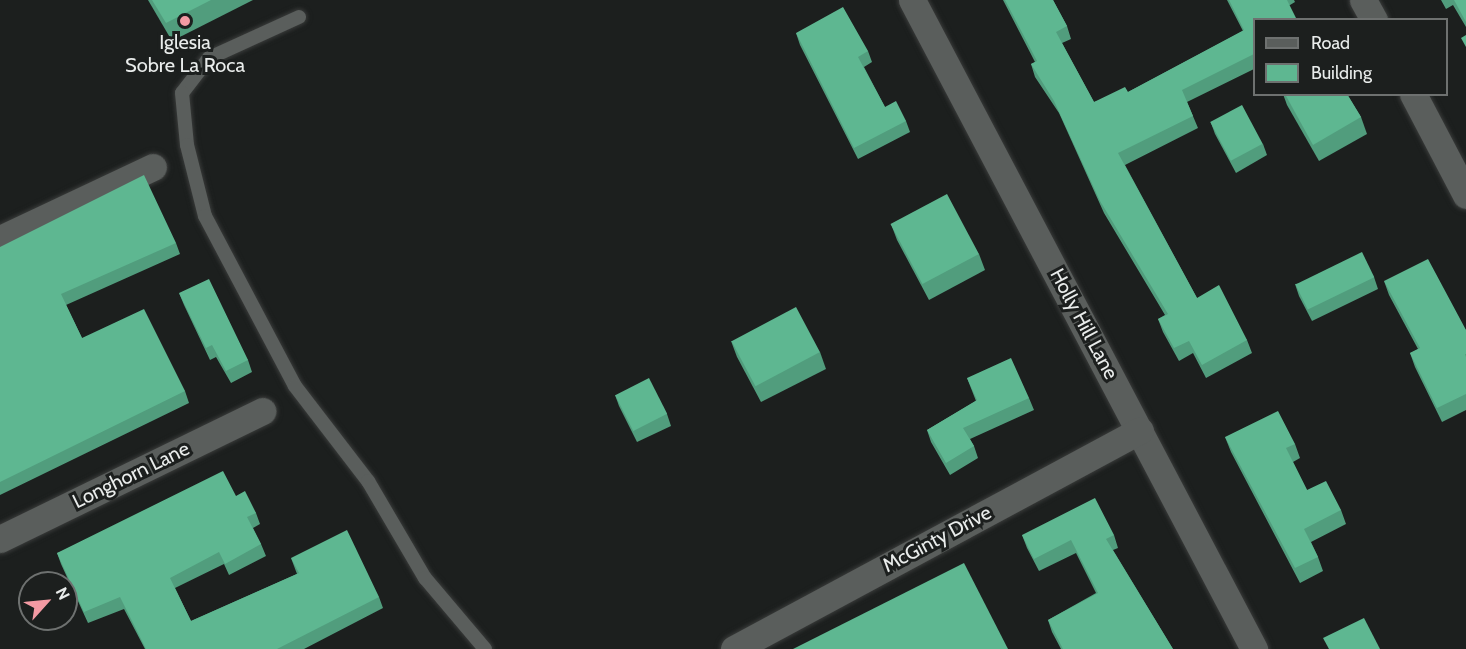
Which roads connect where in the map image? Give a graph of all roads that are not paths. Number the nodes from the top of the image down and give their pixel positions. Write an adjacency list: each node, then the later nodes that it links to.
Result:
1 (912, 0): 10 (street, Holly Hill Lane)
2 (1363, 0): 4 (street)
3 (299, 17): 12 (lane)
4 (1373, 18)
5 (1414, 96): 7 (street)
6 (153, 167): 8 (street)
7 (1466, 195)
8 (0, 239)
9 (262, 411): 11 (street, Longhorn Lane)
10 (1140, 430): 13 (street, McGinty Drive); 14 (street, Holly Hill Lane)
11 (0, 539)
12 (484, 649)
13 (734, 649)
14 (1254, 649)

